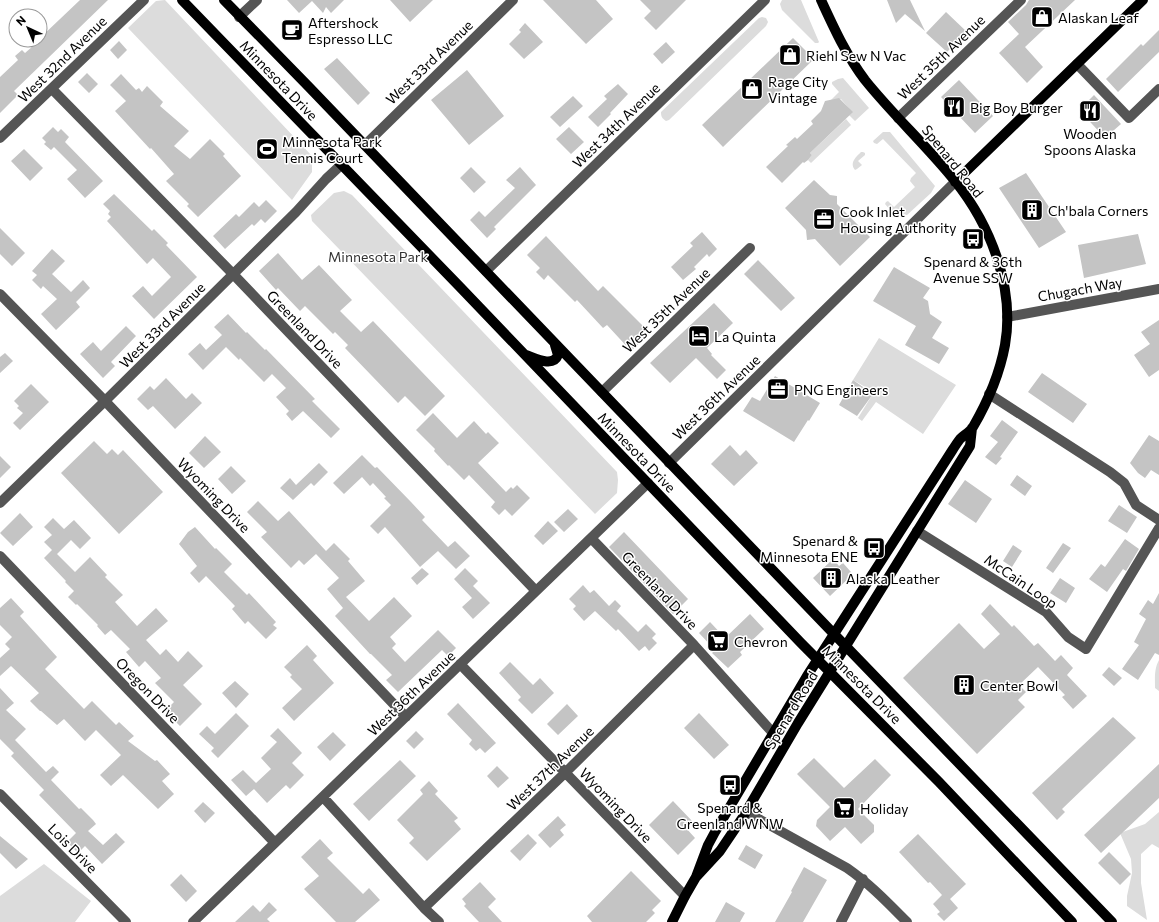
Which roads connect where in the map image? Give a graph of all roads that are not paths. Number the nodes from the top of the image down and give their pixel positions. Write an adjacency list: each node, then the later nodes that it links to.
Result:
1 (144, 0): 12 (street, West 32nd Avenue)
2 (182, 0): 17 (main road, Minnesota Drive)
3 (224, 0): 10 (main road, Minnesota Drive)
4 (257, 0): 10 (street)
5 (514, 0): 16 (street, West 33rd Avenue)
6 (765, 0): 20 (street, West 34th Avenue)
7 (821, 0): 14 (main road, Spenard Road)
8 (1021, 0): 14 (street, West 35th Avenue)
9 (1143, 0): 11 (main road, West 36th Avenue)
10 (239, 16): 16 (main road, Minnesota Drive)
11 (1077, 64): 13 (street); 18 (main road, West 36th Avenue)
12 (52, 88): 15 (street, West 32nd Avenue); 21 (street, Greenland Drive)
13 (1159, 89)
14 (898, 118): 18 (main road, Spenard Road)
15 (0, 138)
16 (365, 145): 20 (main road, Minnesota Drive)
17 (341, 165): 21 (street, West 33rd Avenue); 26 (main road, Minnesota Drive)
18 (955, 182): 24 (main road, Spenard Road); 31 (street, West 36th Avenue)
19 (750, 248): 27 (street, West 35th Avenue)
20 (486, 271): 25 (main road, Minnesota Drive)
21 (233, 274): 29 (street, West 33rd Avenue); 39 (street, Greenland Drive)
22 (1159, 289): 24 (street, Chugach Way)
23 (0, 294): 29 (street, Wyoming Drive)
24 (1007, 317): 28 (main road, Spenard Road)
25 (555, 343): 26 (main road); 27 (main road, Minnesota Drive)
26 (525, 355): 32 (main road, Minnesota Drive)
27 (602, 392): 31 (main road, Minnesota Drive)
28 (989, 394): 30 (main road, Spenard Road); 34 (street)
29 (105, 401): 33 (street, West 33rd Avenue); 46 (street, Wyoming Drive)
30 (972, 428): 36 (main road, Spenard Road); 40 (main road, Spenard Road)
31 (669, 463): 40 (main road, Minnesota Drive)
32 (648, 483): 37 (street, West 36th Avenue); 43 (main road, Minnesota Drive)
33 (0, 503)
34 (1159, 520)
35 (1159, 528): 36 (street, McCain Loop)
36 (917, 531): 42 (main road, Spenard Road)
37 (591, 538): 39 (street, West 36th Avenue); 41 (street, Greenland Drive)
38 (0, 556): 52 (street, Oregon Drive)
39 (536, 591): 44 (street, West 36th Avenue)
40 (834, 634): 42 (main road, Minnesota Drive); 43 (main road, Spenard Road)
41 (694, 646): 47 (street, Greenland Drive); 48 (street, West 37th Avenue)
42 (846, 646): 45 (main road, Spenard Road); 64 (main road, Minnesota Drive)
43 (817, 660): 45 (main road, Minnesota Drive); 47 (main road, Spenard Road)
44 (460, 664): 46 (street, West 36th Avenue); 48 (street, Wyoming Drive)
45 (830, 672): 51 (main road, Spenard Road); 63 (main road, Minnesota Drive)
46 (406, 717): 50 (street, West 36th Avenue)
47 (773, 732): 53 (main road, Spenard Road)
48 (565, 773): 55 (street, Wyoming Drive); 56 (street, West 37th Avenue)
49 (0, 794): 57 (street, Lois Drive)
50 (323, 797): 52 (street, West 36th Avenue); 56 (street)
51 (746, 812): 53 (main road, Spenard Road); 54 (street)
52 (275, 843): 58 (street, West 36th Avenue)
53 (696, 877): 55 (main road, Spenard Road)
54 (863, 879): 61 (street); 62 (street)
55 (685, 896): 60 (main road, Spenard Road)
56 (424, 908): 59 (street)
57 (126, 922)
58 (193, 922)
59 (438, 922)
60 (672, 922)
61 (841, 922)
62 (907, 922)
63 (1072, 922)
64 (1112, 922)

